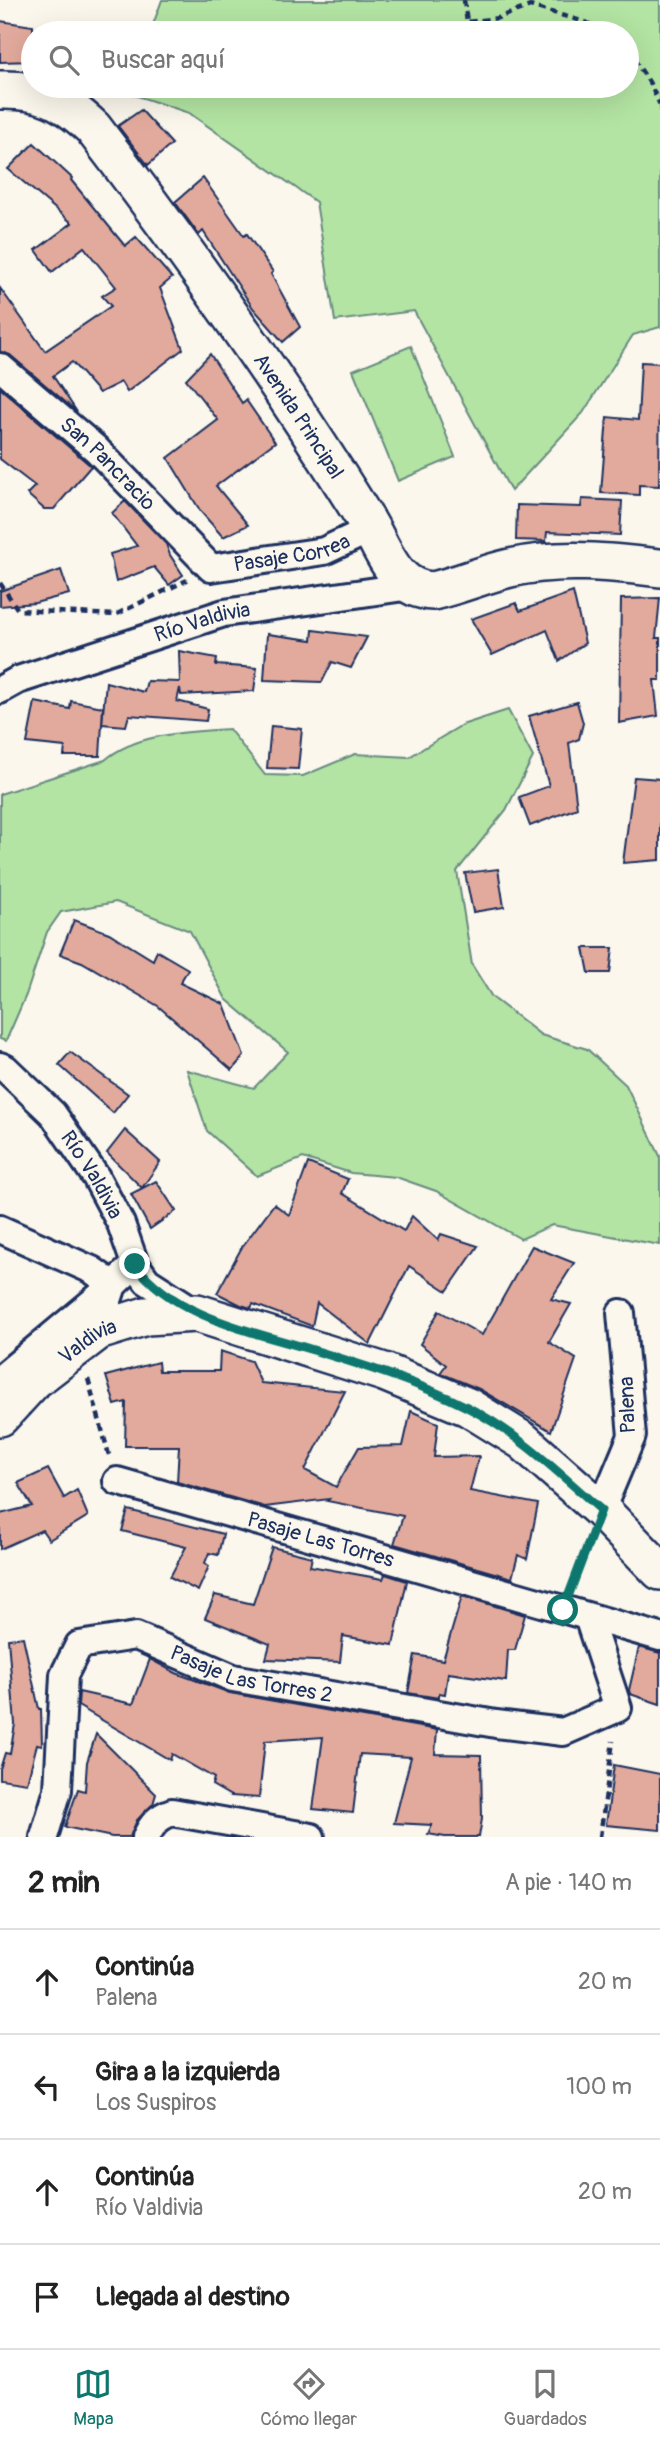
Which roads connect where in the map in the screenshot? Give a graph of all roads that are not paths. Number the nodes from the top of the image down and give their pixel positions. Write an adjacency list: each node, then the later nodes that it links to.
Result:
1 (0, 90): 2 (street, Avenida Principal)
2 (21, 90)
3 (54, 98): 5 (street, Avenida Principal)
4 (0, 367): 6 (street, San Pancracio)
5 (371, 529): 6 (street, Pasaje Correa); 8 (street, Avenida Principal)
6 (211, 568)
7 (660, 568): 8 (street)
8 (411, 586): 9 (street, Río Valdivia)
9 (0, 690)
10 (0, 1066): 12 (street, Río Valdivia)
11 (0, 1229): 13 (street)
12 (135, 1264): 13 (street); 14 (street, Río Valdivia)
13 (113, 1285): 16 (street); 17 (street)
14 (197, 1313): 16 (street, Valdivia); 20 (street)
15 (621, 1313): 20 (street, Palena)
16 (88, 1338): 18 (street, Valdivia)
17 (0, 1379)
18 (0, 1417)
19 (117, 1481): 22 (street, Pasaje Las Torres)
20 (601, 1510): 21 (street)
21 (660, 1572)
22 (575, 1614): 23 (street, Pasaje Las Torres); 24 (street, Pasaje Las Torres 2)
23 (660, 1637)
24 (44, 1837)
25 (146, 1837): 26 (street)
26 (311, 1837)

